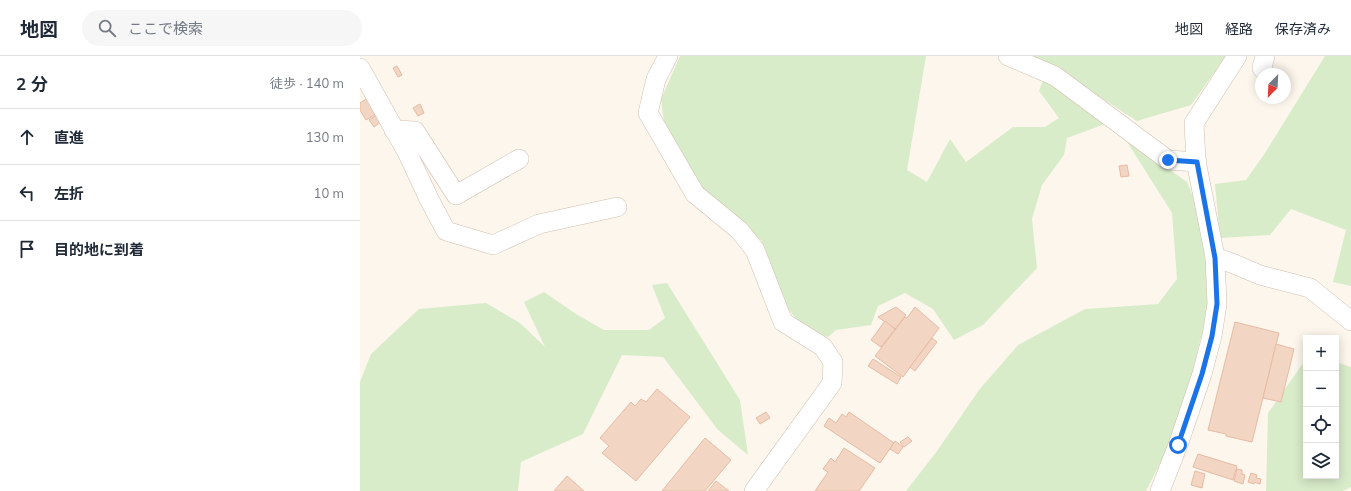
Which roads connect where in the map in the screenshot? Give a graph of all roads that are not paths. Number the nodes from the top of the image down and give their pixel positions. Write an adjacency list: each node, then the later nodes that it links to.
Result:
1 (668, 56): 11 (street)
2 (1008, 56): 7 (street)
3 (1237, 56): 7 (street)
4 (360, 68): 5 (street)
5 (394, 130): 6 (street); 8 (street)
6 (519, 159)
7 (1197, 162): 9 (street)
8 (617, 207)
9 (1215, 258): 10 (street); 12 (street)
10 (1351, 321)
11 (754, 491)
12 (1160, 491)

